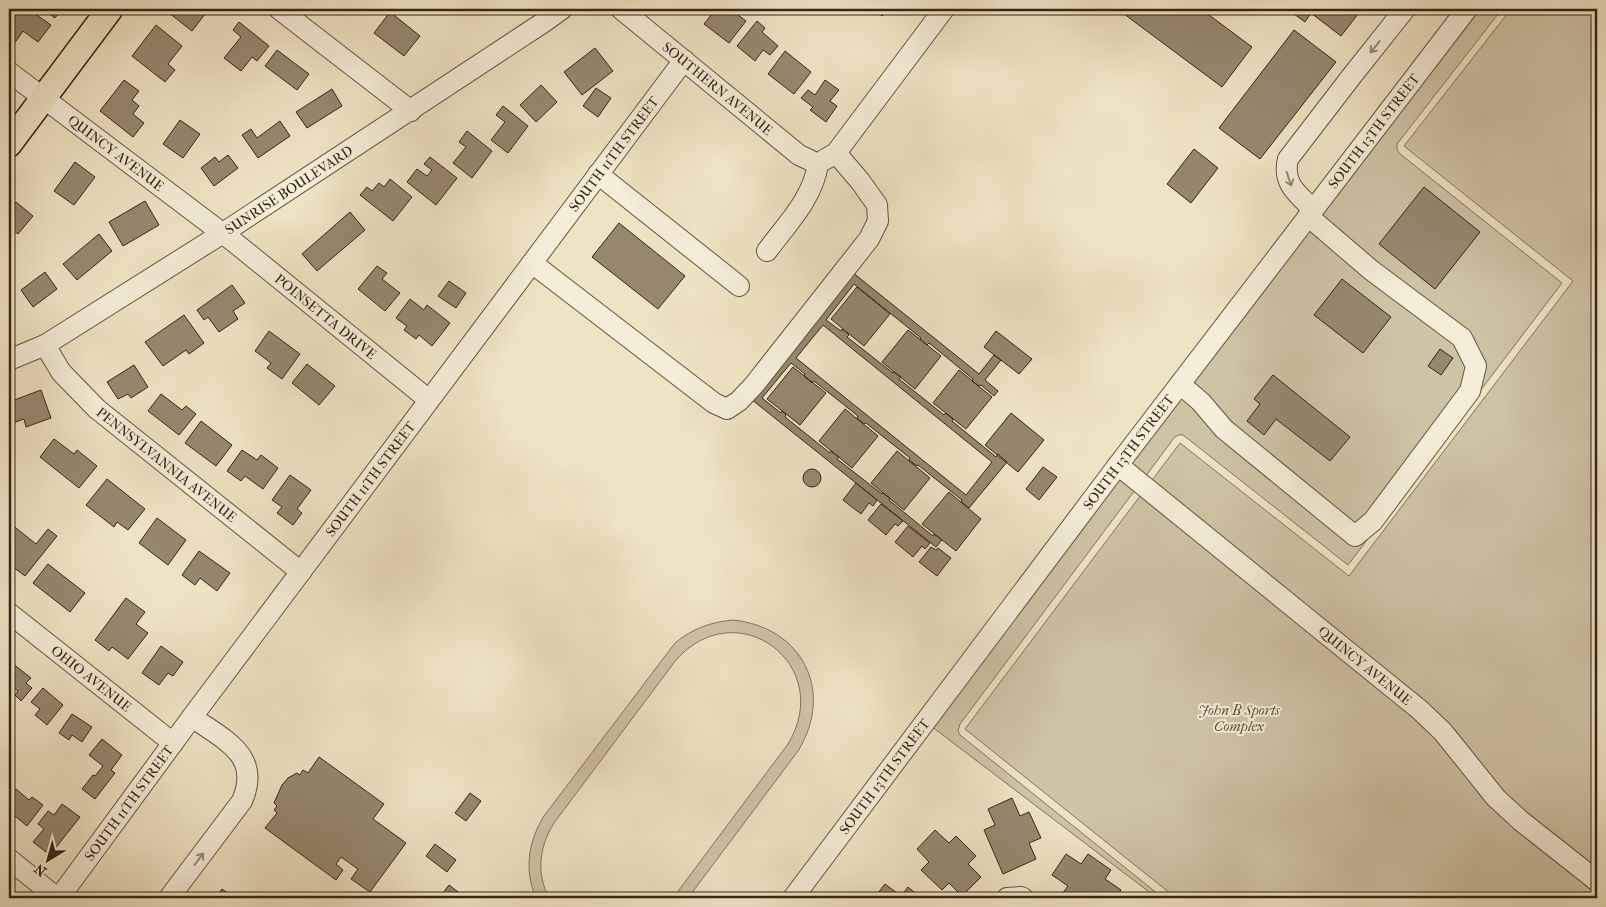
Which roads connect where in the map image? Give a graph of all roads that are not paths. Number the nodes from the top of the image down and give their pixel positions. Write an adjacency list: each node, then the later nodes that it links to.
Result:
1 (110, 9): 10 (main road)
2 (278, 9): 11 (street)
3 (562, 9): 11 (street, SUNRISE BOULEVARD)
4 (621, 9): 8 (street, SOUTHERN AVENUE)
5 (944, 9): 13 (street)
6 (1405, 9): 16 (street, one-way to 16)
7 (1467, 9): 16 (street, SOUTH 13TH STREET)
8 (684, 60): 14 (street, SOUTHERN AVENUE); 15 (street, SOUTH 11TH STREET)
9 (9, 72): 10 (street, QUINCY AVENUE)
10 (43, 98): 12 (main road); 17 (street, QUINCY AVENUE)
11 (411, 111): 17 (street, SUNRISE BOULEVARD)
12 (9, 144)
13 (836, 153): 14 (street); 19 (street)
14 (818, 164): 18 (street)
15 (598, 174): 19 (street, SOUTH 11TH STREET); 20 (street)
16 (1311, 213): 23 (street, SOUTH 13TH STREET); 23 (street)
17 (223, 233): 21 (street, SUNRISE BOULEVARD); 24 (street, POINSETTA DRIVE)
18 (767, 251)
19 (532, 262): 24 (street, SOUTH 11TH STREET)
20 (739, 286)
21 (45, 345): 22 (street, SUNRISE BOULEVARD); 26 (street, PENNSYLVANNIA AVENUE)
22 (9, 360)
23 (1180, 384): 25 (street, SOUTH 13TH STREET)
24 (429, 400): 26 (street, SOUTH 11TH STREET)
25 (1118, 465): 31 (street, QUINCY AVENUE); 34 (street, SOUTH 13TH STREET)
26 (301, 572): 28 (street, SOUTH 11TH STREET)
27 (9, 613): 29 (street, OHIO AVENUE)
28 (192, 716): 29 (street, SOUTH 11TH STREET); 33 (street, one-way to 28)
29 (173, 743): 32 (street, SOUTH 11TH STREET)
30 (9, 859): 32 (street)
31 (1597, 881)
32 (58, 898)
33 (169, 898)
34 (793, 898)
35 (1007, 898): 36 (street)
36 (1023, 898)

